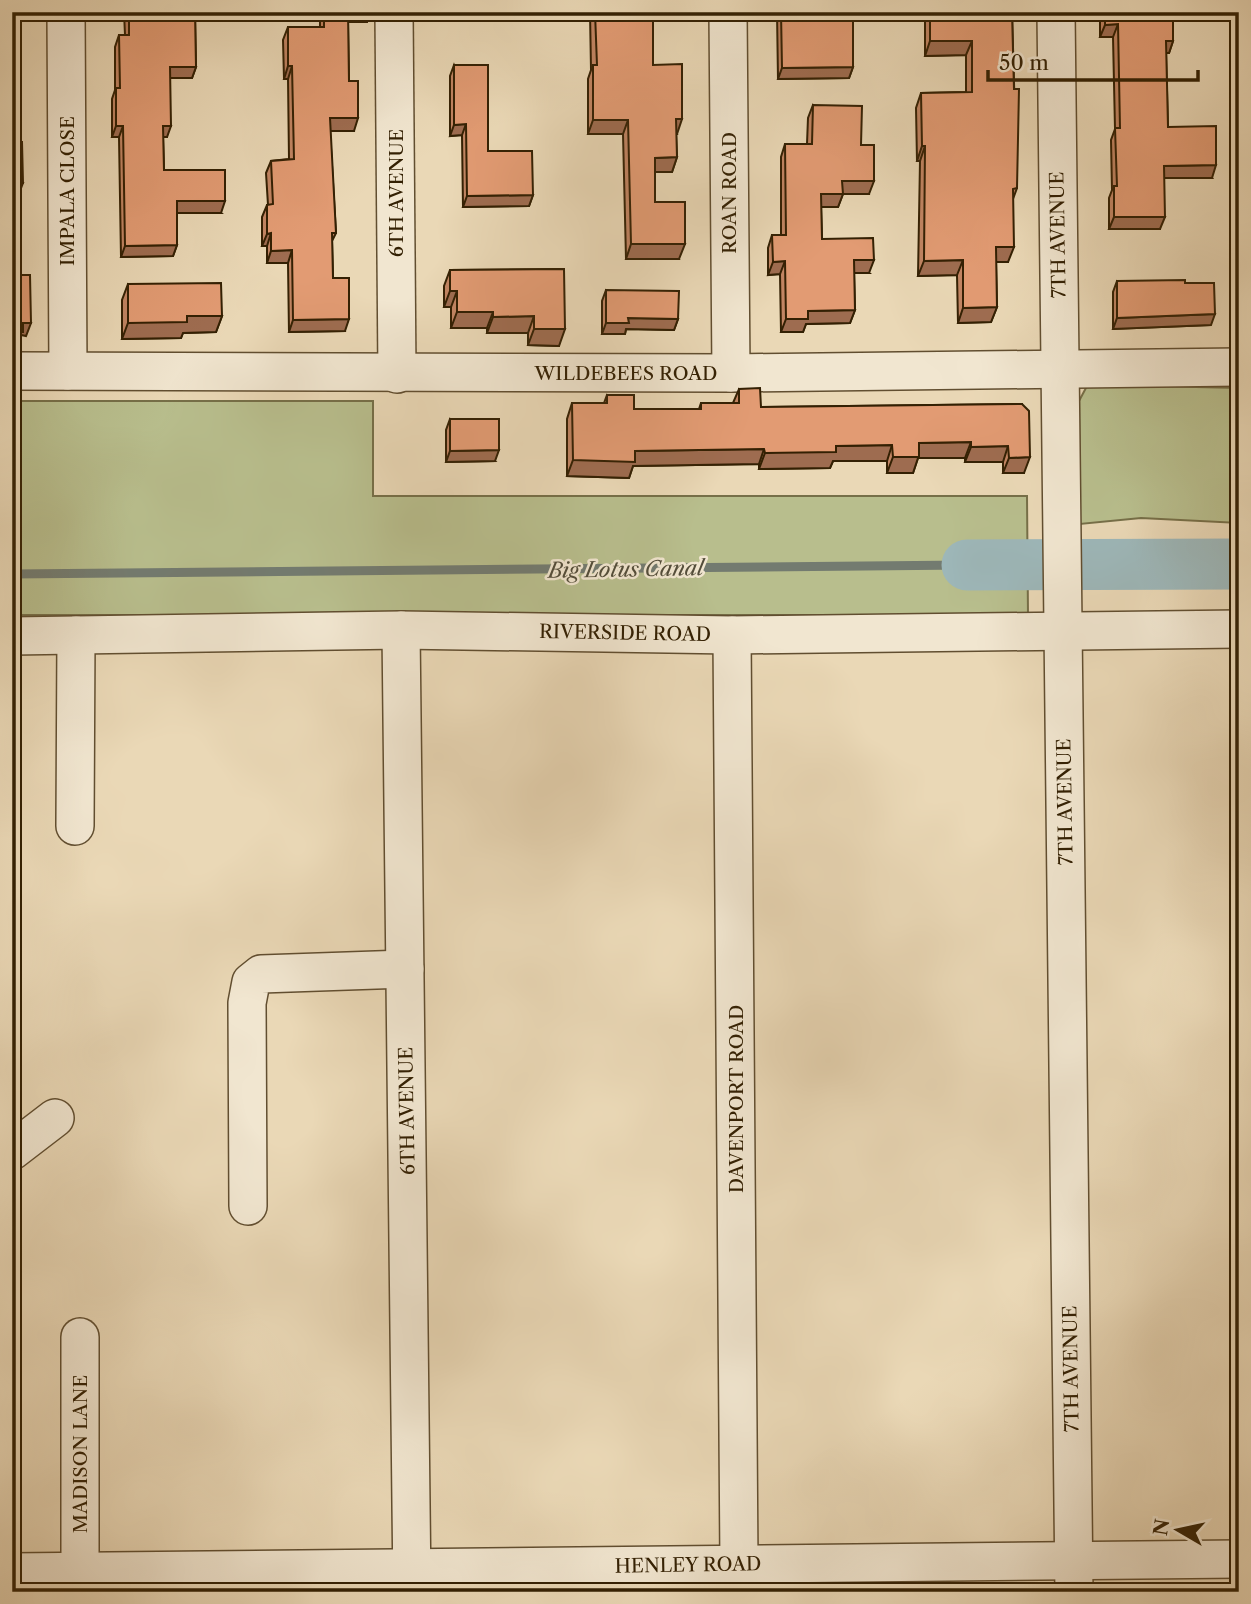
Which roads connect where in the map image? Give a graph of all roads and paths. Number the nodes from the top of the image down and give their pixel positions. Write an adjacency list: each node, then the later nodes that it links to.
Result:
1 (66, 12): 8 (street, IMPALA CLOSE)
2 (394, 12): 10 (street, 6TH AVENUE)
3 (728, 12): 9 (street, ROAN ROAD)
4 (1056, 12): 6 (street, 7TH AVENUE)
5 (1239, 367): 6 (street, WILDEBEES ROAD)
6 (1060, 369): 9 (street, WILDEBEES ROAD); 13 (street, 7TH AVENUE)
7 (12, 371): 8 (street, WILDEBEES ROAD)
8 (68, 371): 10 (street, WILDEBEES ROAD)
9 (731, 373): 10 (street, WILDEBEES ROAD)
10 (397, 374)
11 (401, 629): 14 (street, RIVERSIDE ROAD); 15 (street, RIVERSIDE ROAD); 18 (street, 6TH AVENUE)
12 (1239, 629): 13 (street, RIVERSIDE ROAD)
13 (1063, 631): 15 (street, RIVERSIDE ROAD); 27 (street, 7TH AVENUE)
14 (75, 635): 16 (street, RIVERSIDE ROAD); 17 (street)
15 (732, 635): 24 (street, DAVENPORT ROAD)
16 (12, 636)
17 (75, 827)
18 (405, 969): 21 (street); 28 (street, 6TH AVENUE)
19 (55, 1118): 20 (street)
20 (12, 1151)
21 (248, 1206)
22 (80, 1337): 26 (street, MADISON LANE)
23 (1239, 1559): 27 (street, HENLEY ROAD)
24 (739, 1564): 27 (street, HENLEY ROAD); 28 (street, HENLEY ROAD)
25 (12, 1572): 26 (street, HENLEY ROAD)
26 (80, 1572): 28 (street, HENLEY ROAD)
27 (1073, 1576)
28 (411, 1580)

